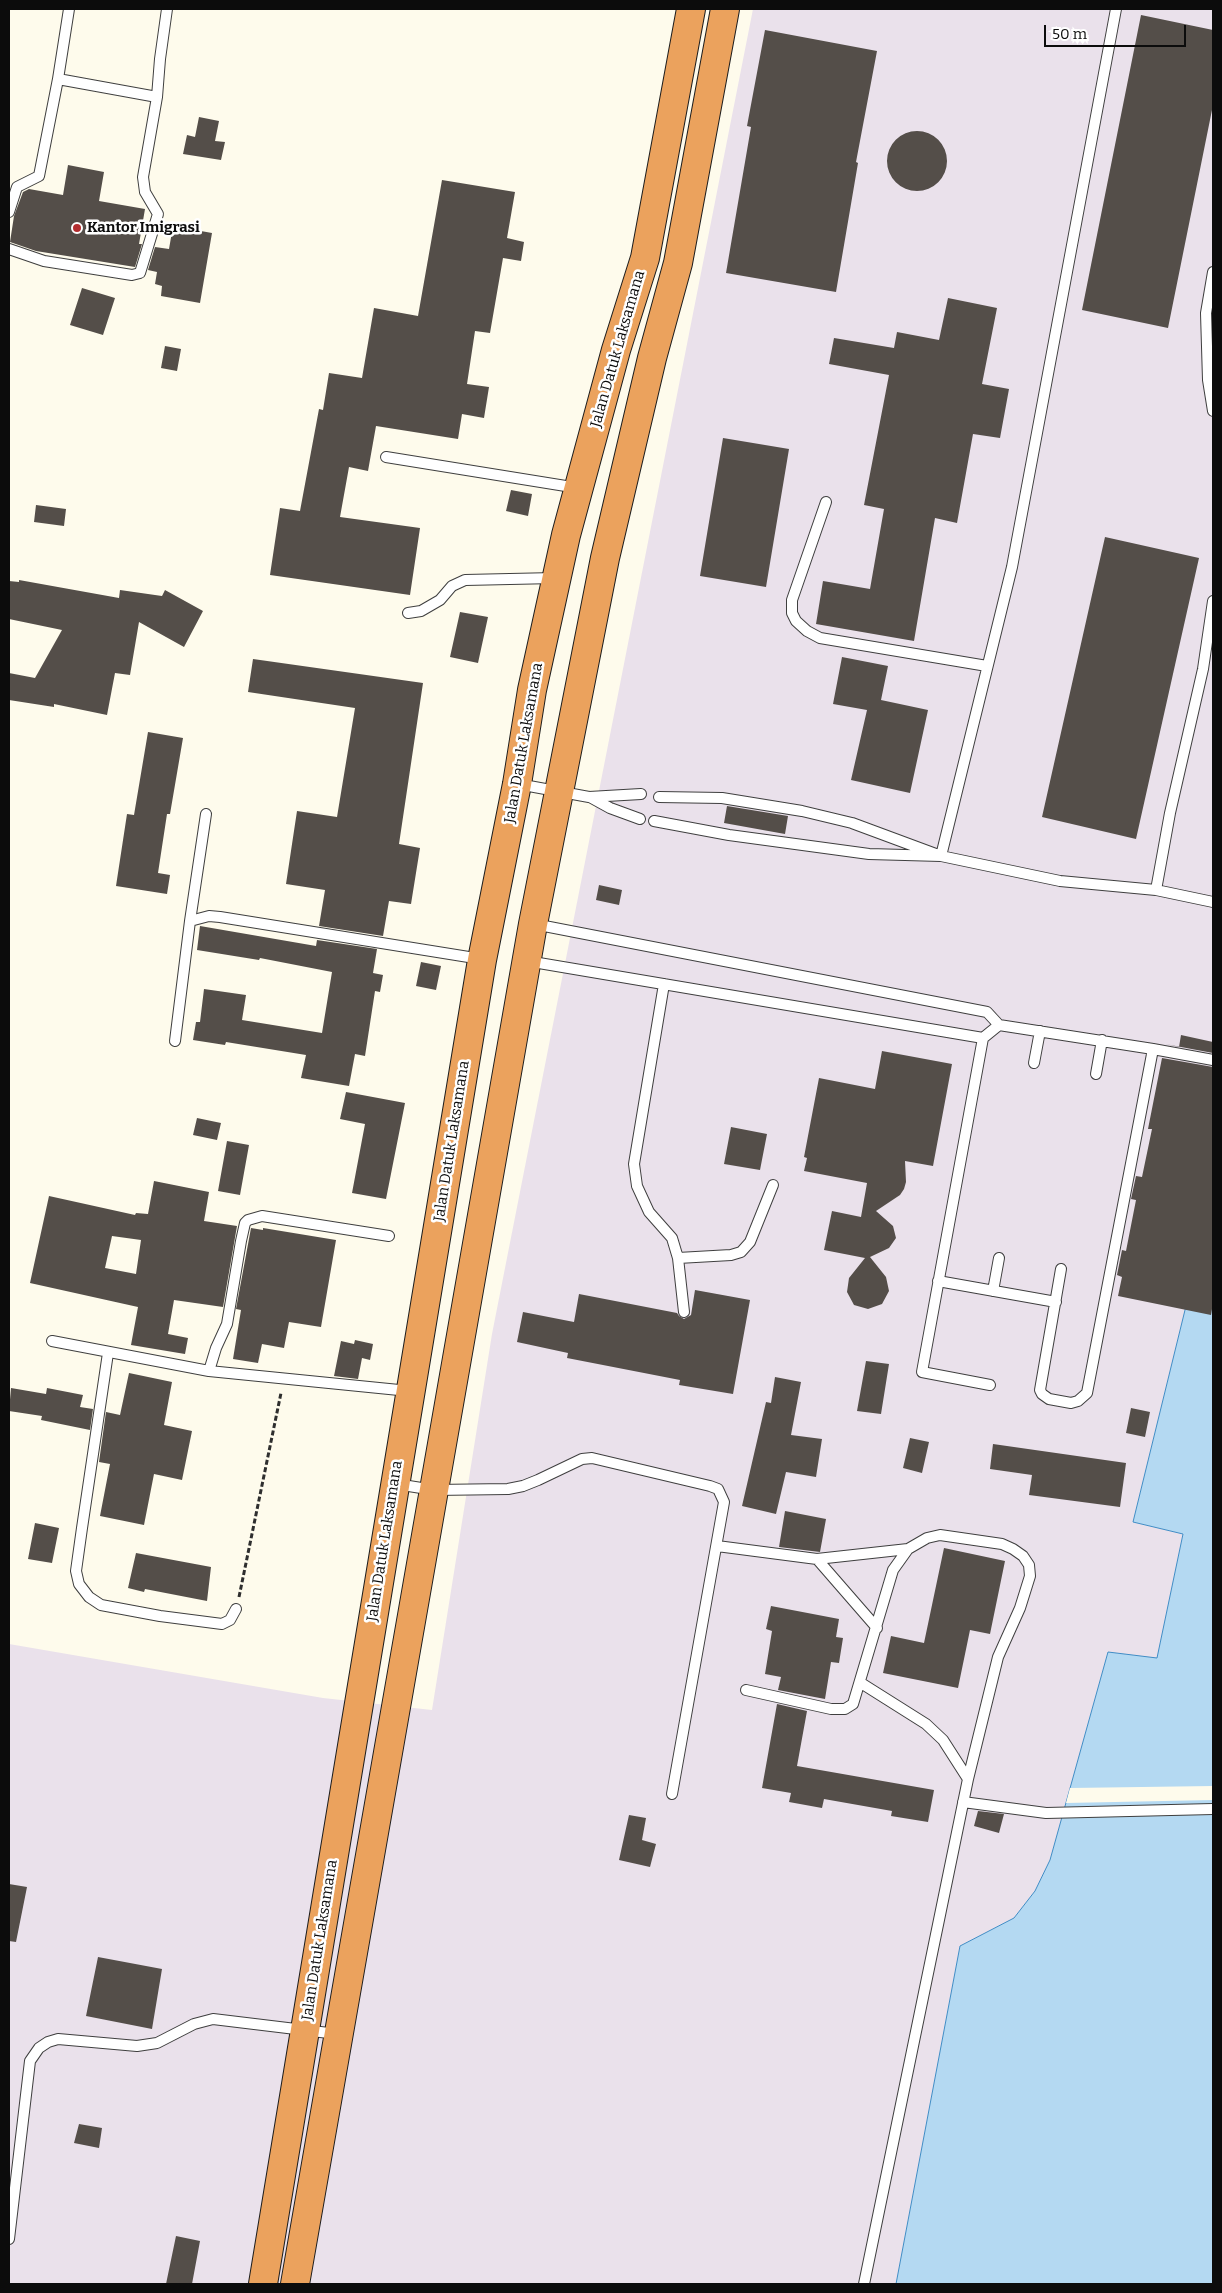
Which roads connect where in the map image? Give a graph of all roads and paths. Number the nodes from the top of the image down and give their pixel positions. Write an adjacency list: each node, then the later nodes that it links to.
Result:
1 (69, 9): 6 (lane)
2 (167, 9): 7 (lane)
3 (691, 9): 10 (highway, Jalan Datuk Laksamana)
4 (725, 9): 11 (highway)
5 (1116, 9): 20 (lane)
6 (58, 79): 7 (lane); 8 (lane)
7 (157, 97): 9 (lane)
8 (9, 212)
9 (9, 248)
10 (645, 258): 11 (highway); 15 (highway, Jalan Datuk Laksamana)
11 (678, 263): 22 (highway)
12 (1213, 272): 13 (lane)
13 (1213, 412)
14 (386, 457): 15 (lane)
15 (579, 488): 17 (highway, Jalan Datuk Laksamana)
16 (826, 502): 20 (lane)
17 (556, 578): 19 (lane); 21 (highway, Jalan Datuk Laksamana)
18 (1213, 601): 30 (lane)
19 (408, 613)
20 (987, 666): 29 (lane)
21 (517, 784): 22 (lane); 34 (highway, Jalan Datuk Laksamana)
22 (558, 791): 24 (lane); 33 (highway)
23 (641, 794): 24 (lane)
24 (589, 797): 27 (lane)
25 (659, 797): 29 (lane)
26 (206, 814): 32 (lane)
27 (640, 819)
28 (654, 821): 29 (lane)
29 (942, 856): 30 (lane)
30 (1156, 890): 31 (lane)
31 (1213, 902)
32 (190, 921): 34 (lane); 41 (lane)
33 (532, 924): 35 (highway); 37 (lane)
34 (482, 960): 60 (highway, Jalan Datuk Laksamana)
35 (526, 961): 36 (lane); 62 (highway)
36 (664, 984): 39 (lane); 48 (lane)
37 (999, 1025): 38 (lane); 39 (lane)
38 (1040, 1031): 40 (lane); 44 (lane)
39 (983, 1038): 51 (lane)
40 (1102, 1040): 42 (lane); 45 (lane)
41 (175, 1041)
42 (1153, 1049): 43 (lane); 53 (lane)
43 (1213, 1060)
44 (1034, 1063)
45 (1096, 1074)
46 (772, 1185): 48 (lane)
47 (389, 1236): 57 (lane)
48 (678, 1258): 54 (lane)
49 (999, 1258): 52 (lane)
50 (1061, 1269): 53 (lane)
51 (938, 1281): 52 (lane); 59 (lane)
52 (992, 1291): 53 (lane)
53 (1056, 1302)
54 (684, 1312)
55 (52, 1341): 56 (lane)
56 (108, 1353): 57 (lane); 66 (lane)
57 (209, 1371): 58 (lane)
58 (284, 1380): 60 (lane); 66 (path)
59 (990, 1384)
60 (410, 1391): 61 (highway, Jalan Datuk Laksamana)
61 (395, 1484): 62 (lane); 74 (highway, Jalan Datuk Laksamana)
62 (434, 1490): 63 (lane); 75 (highway)
63 (717, 1546): 65 (lane); 71 (lane)
64 (908, 1549): 65 (lane); 67 (lane); 70 (lane)
65 (816, 1559): 67 (lane)
66 (236, 1609)
67 (877, 1628): 68 (lane)
68 (861, 1683): 69 (lane); 70 (lane)
69 (746, 1690)
70 (968, 1779): 72 (lane)
71 (672, 1794)
72 (963, 1802): 73 (lane); 79 (lane)
73 (1213, 1809)
74 (305, 2029): 75 (lane); 76 (lane); 77 (highway, Jalan Datuk Laksamana)
75 (338, 2034): 78 (highway)
76 (9, 2239)
77 (263, 2284)
78 (295, 2284)
79 (864, 2284)

